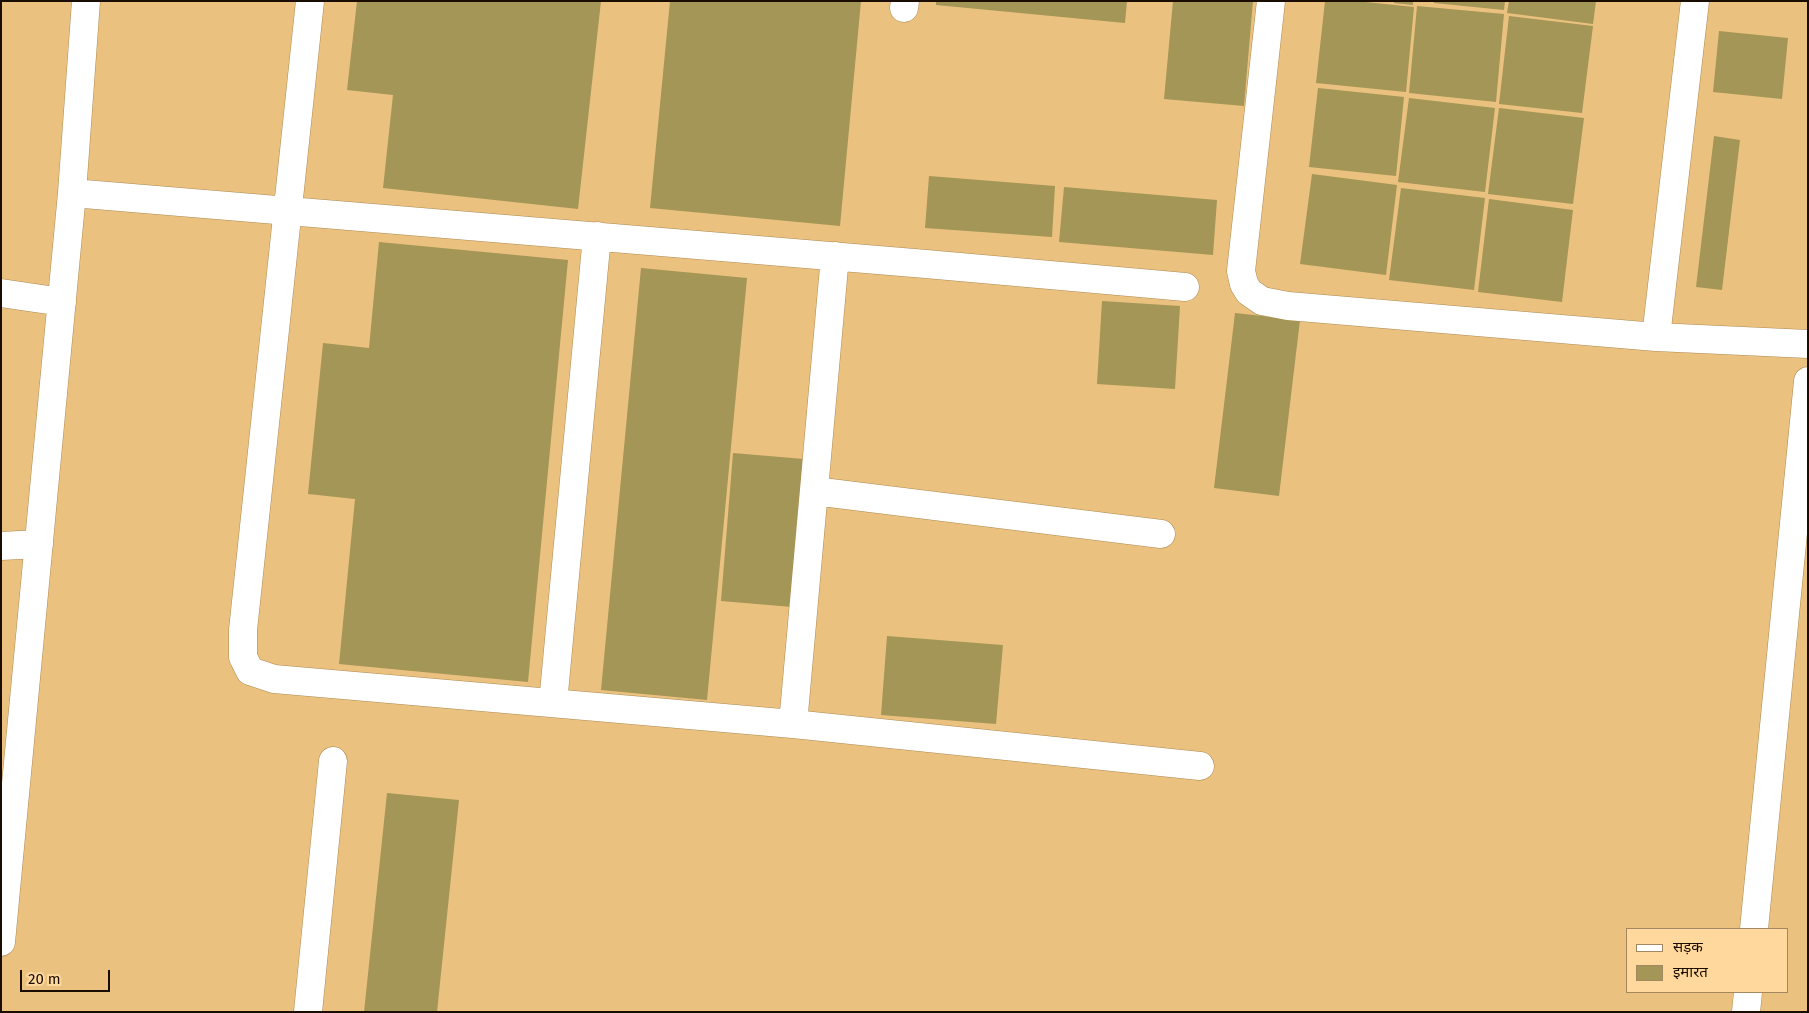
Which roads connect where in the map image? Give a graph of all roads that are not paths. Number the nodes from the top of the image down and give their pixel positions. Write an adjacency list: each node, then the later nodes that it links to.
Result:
1 (86, 1): 5 (street)
2 (310, 1): 6 (street)
3 (1271, 1): 12 (street)
4 (1695, 1): 12 (street)
5 (72, 193): 6 (street); 11 (street)
6 (289, 211): 7 (street); 19 (street)
7 (597, 236): 8 (street); 19 (street)
8 (835, 256): 9 (street); 15 (street)
9 (1185, 287)
10 (1, 293): 11 (street)
11 (62, 302): 17 (street)
12 (1656, 337): 13 (street)
13 (1808, 344)
14 (1808, 381): 23 (street)
15 (814, 491): 16 (street); 20 (street)
16 (1161, 534)
17 (39, 544): 18 (street); 24 (street)
18 (1, 546)
19 (553, 703): 20 (street)
20 (793, 724): 22 (street)
21 (333, 761): 26 (street)
22 (1200, 766)
23 (1754, 928)
24 (1, 942)
25 (1748, 993): 27 (street)
26 (308, 1012)
27 (1746, 1012)

